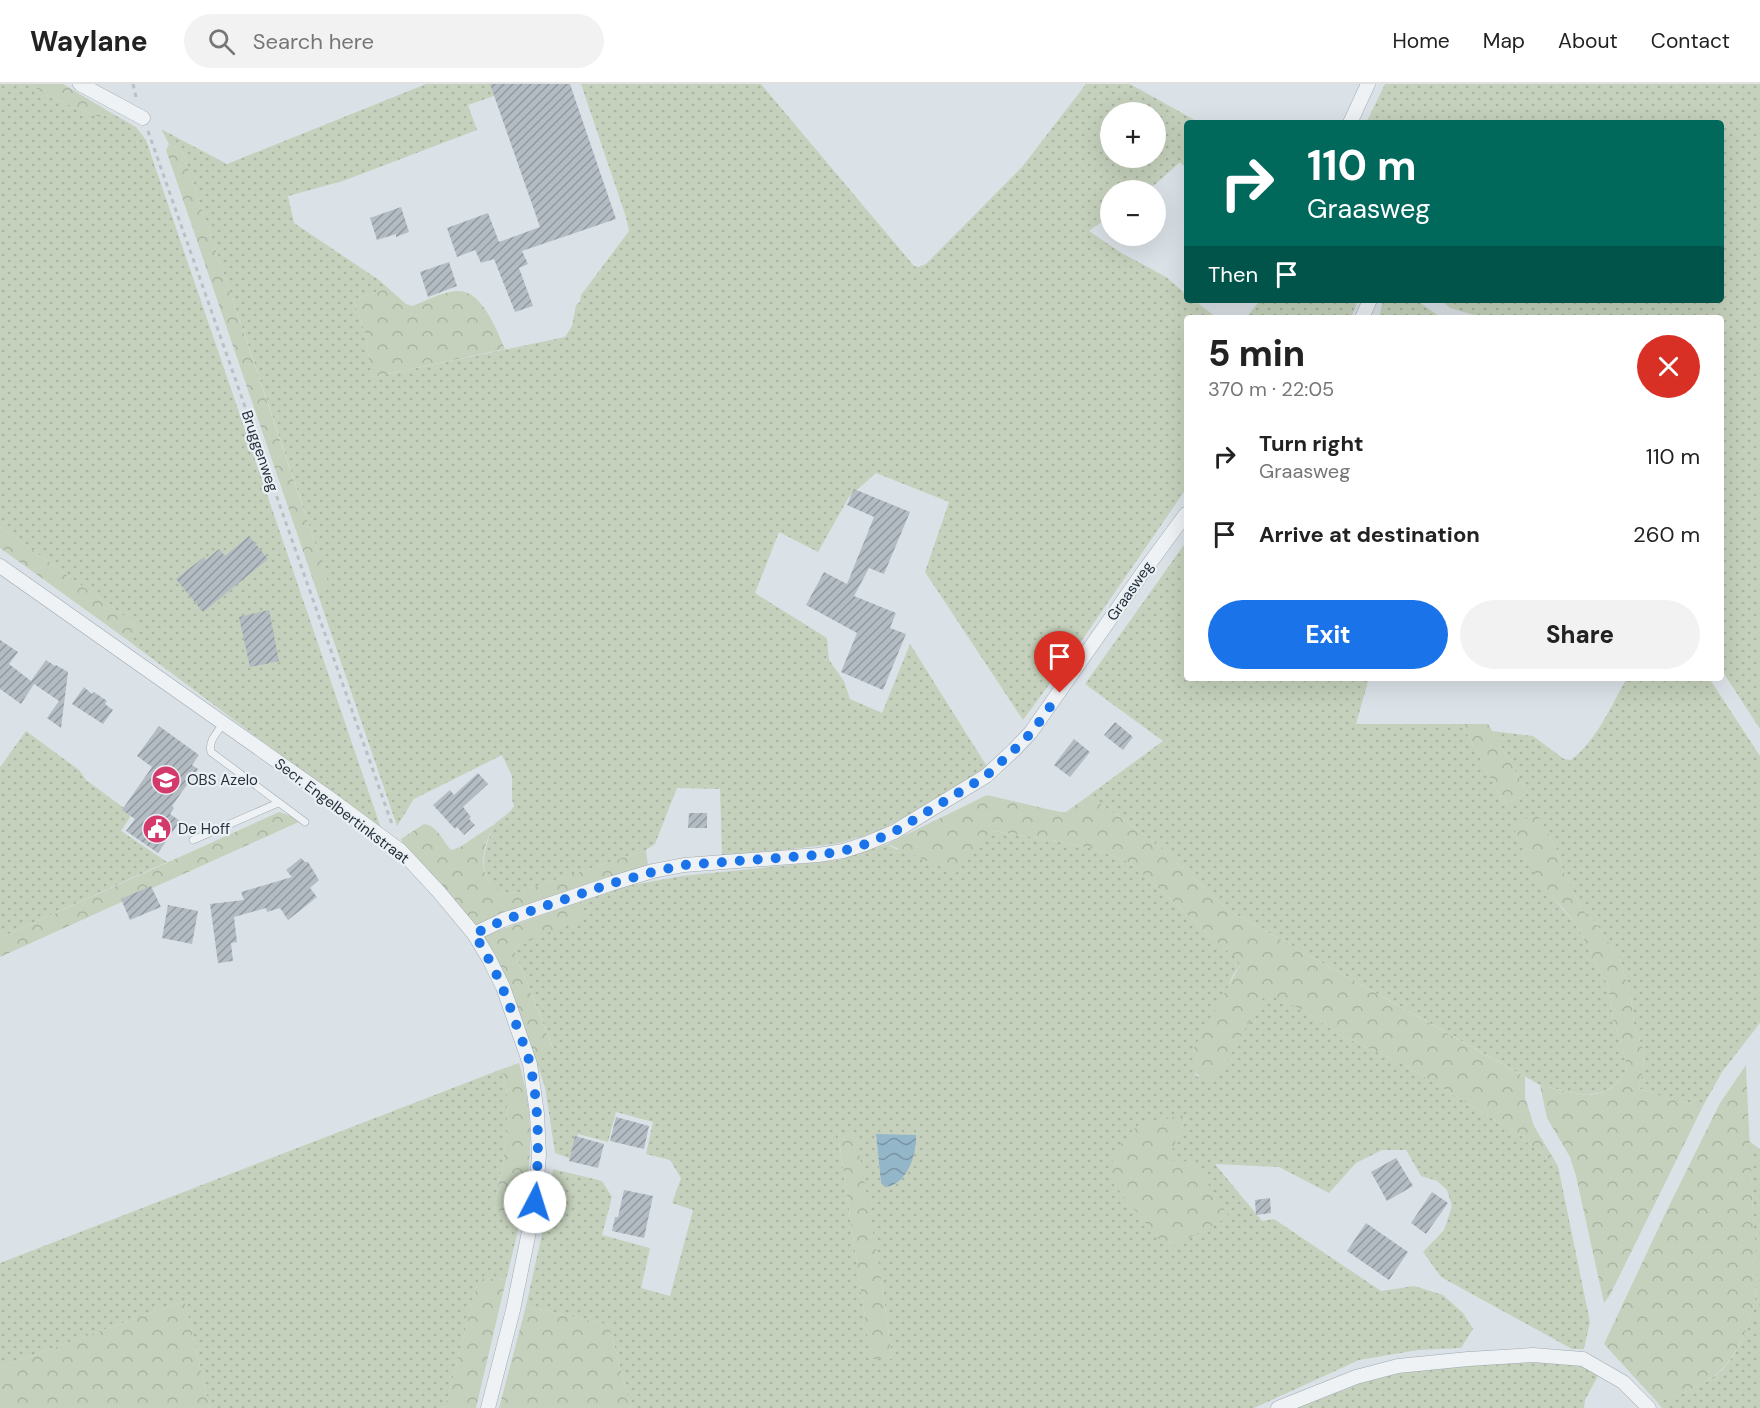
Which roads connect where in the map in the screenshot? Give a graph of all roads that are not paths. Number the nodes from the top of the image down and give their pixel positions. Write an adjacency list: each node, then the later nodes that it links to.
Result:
1 (80, 84): 3 (street)
2 (1368, 84): 4 (street)
3 (143, 118)
4 (1351, 120)
5 (1184, 517): 11 (street, Graasweg)
6 (0, 566): 7 (street, Secr. Engelbertinkstraat)
7 (223, 724): 8 (lane); 11 (street, Secr. Engelbertinkstraat)
8 (278, 803): 9 (lane); 10 (lane)
9 (305, 822)
10 (193, 840)
11 (474, 934): 12 (street, Secr. Engelbertinkstraat)
12 (488, 1408)
13 (1278, 1408): 14 (street)
14 (1650, 1408)

